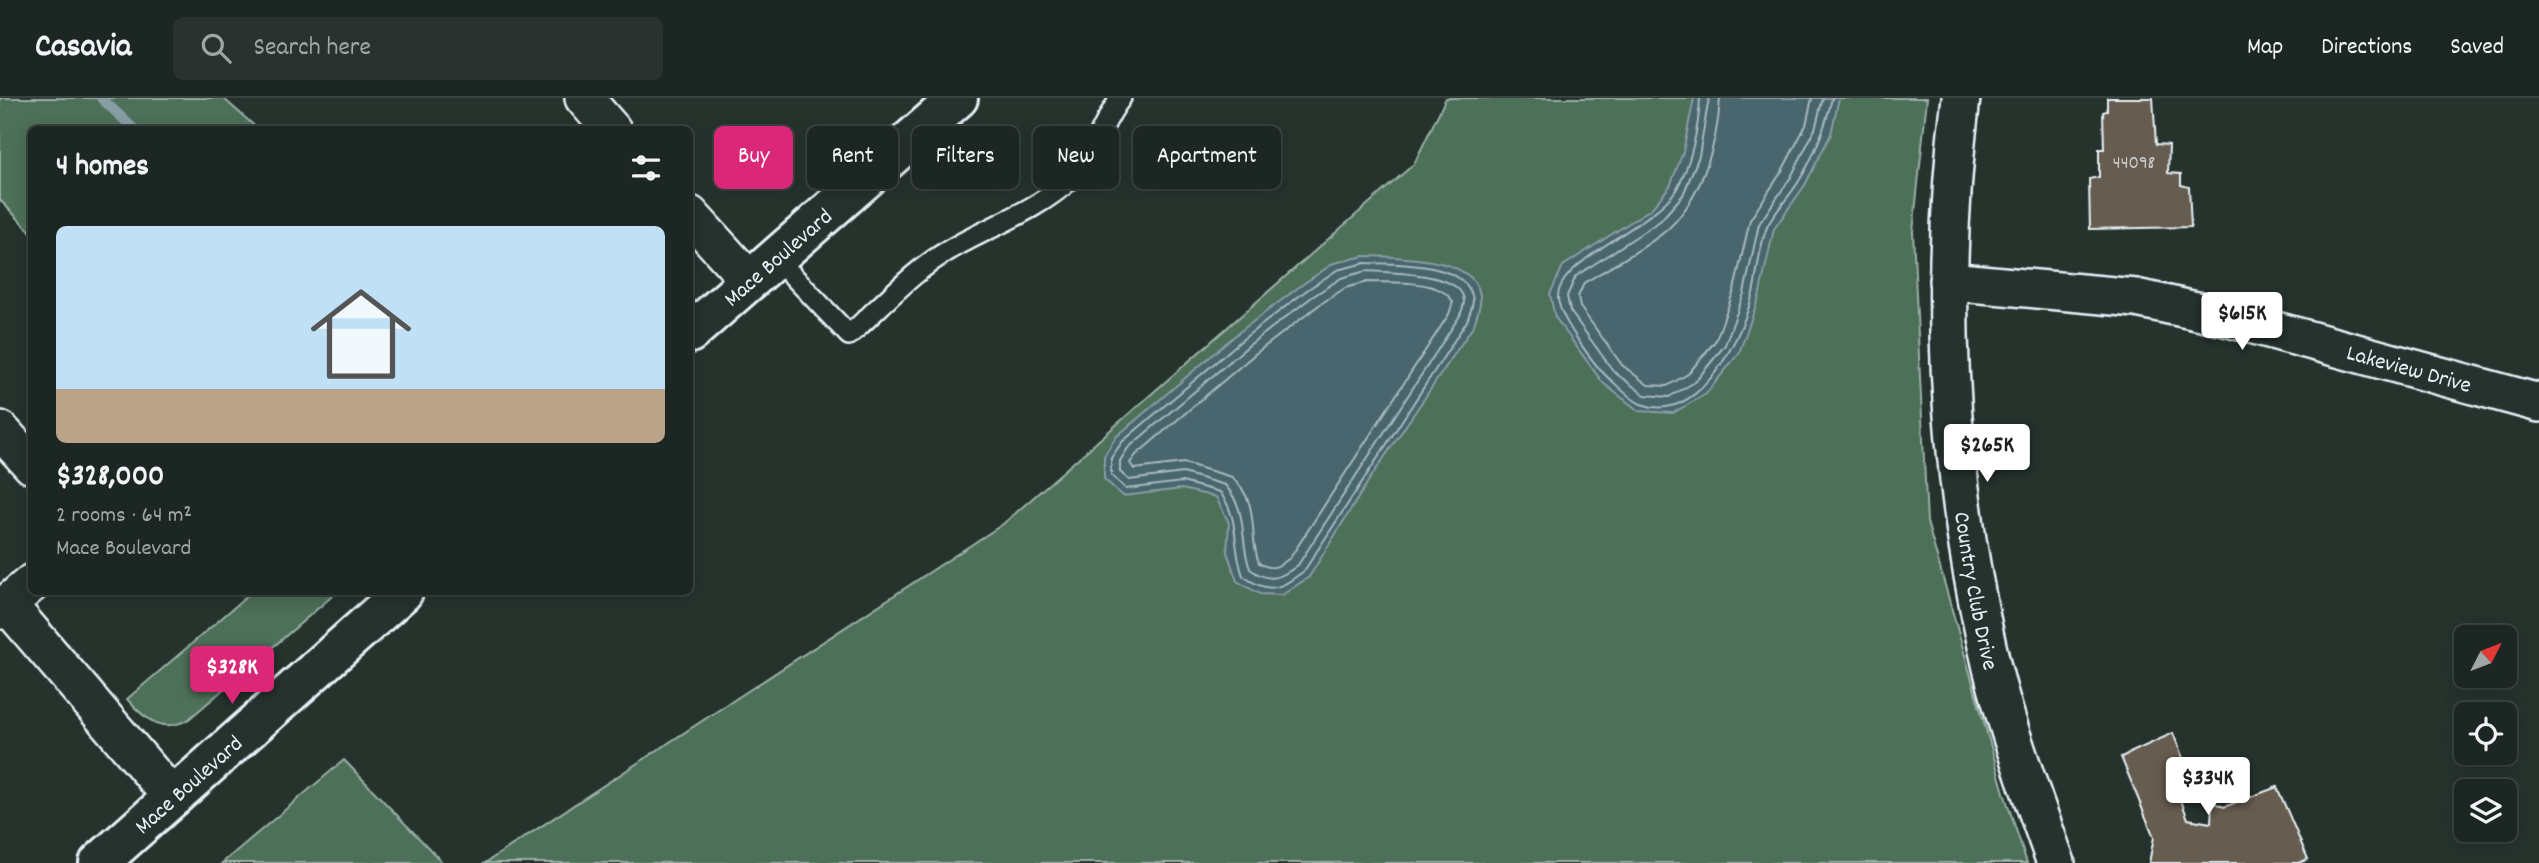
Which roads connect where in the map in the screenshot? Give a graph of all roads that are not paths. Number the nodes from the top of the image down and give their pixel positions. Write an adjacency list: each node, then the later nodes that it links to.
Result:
1 (583, 98): 5 (street)
2 (958, 98): 7 (street, Mace Boulevard)
3 (1121, 98): 7 (lane)
4 (1961, 98): 8 (street, Country Club Drive)
5 (608, 126)
6 (693, 217): 7 (street)
7 (762, 268): 9 (street, Mace Boulevard)
8 (1948, 281): 10 (street, Lakeview Drive); 17 (street, Country Club Drive)
9 (693, 330)
10 (2539, 402)
11 (0, 430): 12 (street)
12 (28, 461)
13 (400, 595): 15 (street, Mace Boulevard)
14 (13, 599): 15 (street)
15 (173, 799): 16 (street, Mace Boulevard)
16 (99, 863)
17 (2056, 863)

